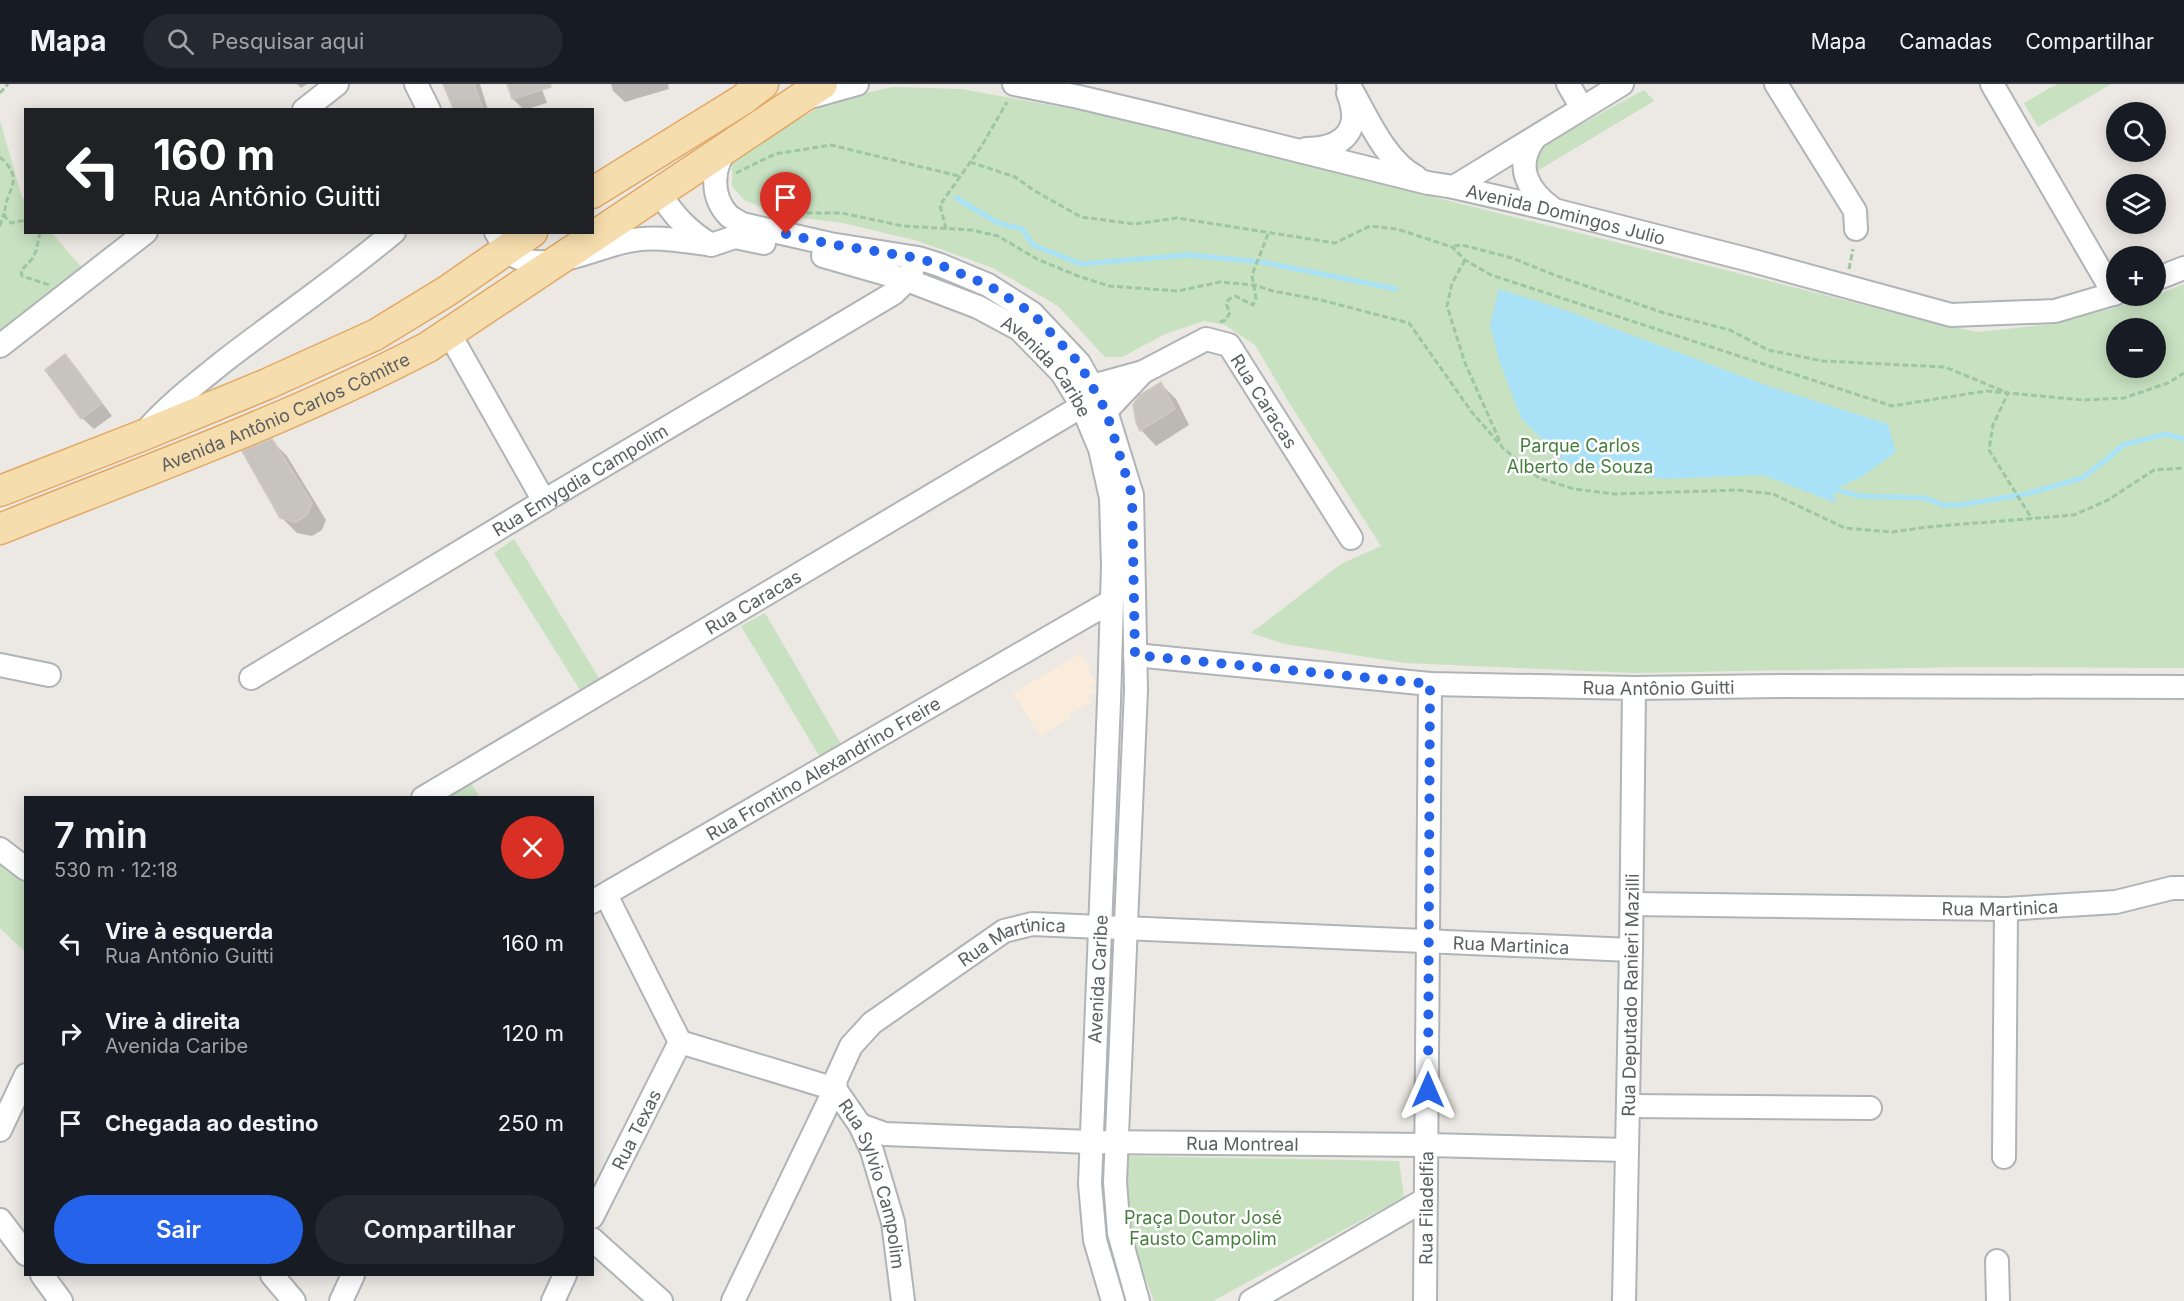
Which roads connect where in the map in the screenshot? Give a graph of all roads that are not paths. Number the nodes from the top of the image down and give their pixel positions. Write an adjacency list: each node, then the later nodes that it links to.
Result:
1 (337, 84): 14 (street)
2 (416, 84): 15 (street)
3 (763, 84): 22 (main road)
4 (822, 84): 13 (main road, Avenida Antônio Carlos Cômitre)
5 (857, 84): 13 (street)
6 (1016, 84): 12 (street, Avenida Domingos Julio)
7 (1346, 84): 19 (street); 20 (street)
8 (1568, 84): 16 (street)
9 (1622, 84): 16 (street)
10 (1776, 84): 25 (street)
11 (1992, 84): 35 (street)
12 (1070, 90): 19 (street, Avenida Domingos Julio)
13 (788, 93): 18 (main road, Avenida Antônio Carlos Cômitre); 23 (main road)
14 (307, 108)
15 (428, 108)
16 (1582, 108): 17 (street)
17 (1534, 139): 21 (street); 24 (street)
18 (735, 141): 23 (main road, Avenida Antônio Carlos Cômitre); 31 (street, Avenida Caribe)
19 (1289, 150): 20 (street, Avenida Domingos Julio)
20 (1428, 183): 21 (street, Avenida Domingos Julio)
21 (1454, 187): 24 (street, Avenida Domingos Julio)
22 (594, 192)
23 (659, 192): 30 (street); 32 (main road, Avenida Antônio Carlos Cômitre)
24 (1554, 210): 37 (street, Avenida Domingos Julio)
25 (1856, 229)
26 (143, 234): 39 (street)
27 (392, 234): 43 (street)
28 (525, 234): 29 (main road, Avenida Antônio Carlos Cômitre)
29 (502, 241): 32 (street); 43 (main road, Avenida Antônio Carlos Cômitre)
30 (711, 245): 32 (street, Avenida Caribe); 36 (street, Avenida Caribe)
31 (918, 258): 36 (street); 41 (street, Avenida Caribe)
32 (552, 263): 38 (main road, Avenida Antônio Carlos Cômitre)
33 (2184, 268): 34 (street)
34 (2166, 275)
35 (2106, 279)
36 (908, 280): 41 (street, Avenida Caribe); 45 (street, Rua Emygdia Campolim)
37 (2106, 297)
38 (449, 333): 45 (street); 46 (main road, Avenida Antônio Carlos Cômitre)
39 (0, 346)
40 (1143, 372): 41 (street, Rua Caracas); 42 (street, Rua Caracas); 47 (street, Rua Caracas)
41 (1087, 396): 42 (street, Avenida Caribe); 48 (street, Avenida Caribe); 60 (street, Rua Caracas)
42 (1106, 411): 50 (street, Avenida Caribe)
43 (141, 436): 44 (main road, Avenida Antônio Carlos Cômitre)
44 (0, 491)
45 (544, 501): 56 (street, Rua Emygdia Campolim)
46 (0, 529)
47 (1351, 538)
48 (1110, 602): 49 (street, Avenida Caribe); 51 (street, Rua Frontino Alexandrino Freire)
49 (1111, 624): 50 (street); 51 (street, Rua Frontino Alexandrino Freire); 52 (street, Avenida Caribe)
50 (1134, 629): 53 (street, Avenida Caribe)
51 (1053, 635): 64 (street, Rua Frontino Alexandrino Freire)
52 (1110, 655): 53 (street); 67 (street, Avenida Caribe)
53 (1135, 656): 57 (street, Rua Antônio Guitti); 68 (street, Avenida Caribe)
54 (0, 665): 55 (street)
55 (49, 675)
56 (251, 678)
57 (1430, 684): 59 (street, Rua Antônio Guitti); 69 (street, Rua Filadelfia)
58 (2184, 687): 59 (street, Rua Antônio Guitti)
59 (1634, 688): 65 (street, Rua Deputado Ranieri Mazilli)
60 (426, 796)
61 (0, 849): 62 (street)
62 (24, 867)
63 (2184, 888): 66 (street, Rua Martinica)
64 (599, 898): 71 (street)
65 (1632, 904): 66 (street, Rua Martinica); 70 (street, Rua Deputado Ranieri Mazilli)
66 (2006, 909): 82 (street)
67 (1100, 928): 68 (street, Rua Martinica); 73 (street, Rua Martinica); 78 (street, Avenida Caribe)
68 (1126, 928): 69 (street, Rua Martinica); 79 (street, Avenida Caribe)
69 (1428, 941): 70 (street, Rua Martinica); 80 (street, Rua Filadelfia)
70 (1631, 950): 74 (street, Rua Deputado Ranieri Mazilli)
71 (680, 1042): 73 (street, Rua Sylvio Campolim); 84 (street, Rua Texas)
72 (24, 1078): 77 (street)
73 (834, 1089): 76 (street, Rua Sylvio Campolim); 98 (street, Rua Martinica)
74 (1628, 1106): 75 (street); 81 (street, Rua Deputado Ranieri Mazilli)
75 (1870, 1108)
76 (860, 1125): 78 (street, Rua Montreal); 99 (street, Rua Sylvio Campolim)
77 (0, 1130)
78 (1090, 1142): 79 (street, Rua Montreal); 100 (street, Avenida Caribe)
79 (1117, 1143): 80 (street, Rua Montreal); 101 (street, Avenida Caribe)
80 (1428, 1145): 81 (street, Rua Montreal); 83 (street, Rua Filadelfia)
81 (1627, 1150): 104 (street, Rua Deputado Ranieri Mazilli)
82 (2004, 1157)
83 (1426, 1199): 102 (street); 103 (street, Rua Filadelfia)
84 (594, 1213)
85 (0, 1220): 87 (street)
86 (594, 1241): 97 (street)
87 (24, 1251)
88 (1997, 1261): 105 (street)
89 (43, 1276): 93 (street)
90 (273, 1276): 94 (street)
91 (353, 1276): 95 (street)
92 (565, 1276): 96 (street)
93 (61, 1301)
94 (294, 1301)
95 (341, 1301)
96 (553, 1301)
97 (661, 1301)
98 (733, 1301)
99 (903, 1301)
100 (1113, 1301)
101 (1138, 1301)
102 (1251, 1301)
103 (1425, 1301)
104 (1624, 1301)
105 (1998, 1301)

